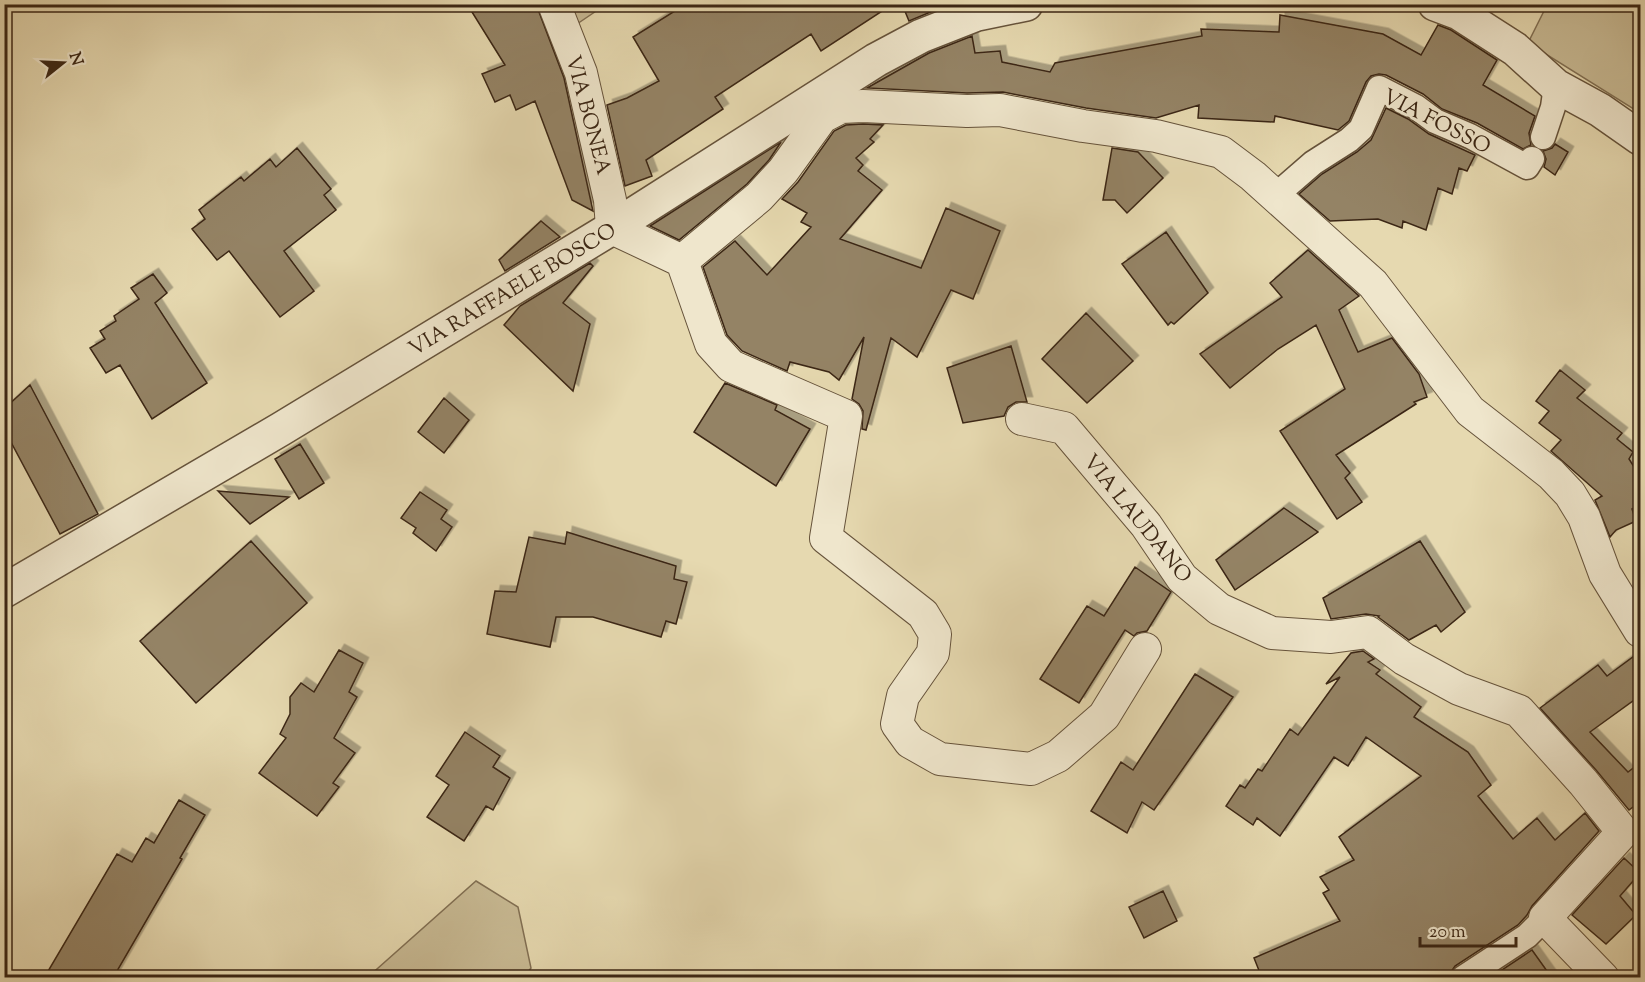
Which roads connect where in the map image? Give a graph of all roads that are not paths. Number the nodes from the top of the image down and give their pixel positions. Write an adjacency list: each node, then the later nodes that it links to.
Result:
1 (554, 4): 9 (street, VIA BONEA)
2 (1026, 4): 9 (street, VIA RAFFAELE BOSCO)
3 (1436, 4): 4 (street)
4 (1556, 86): 5 (street); 6 (street)
5 (1542, 137)
6 (1641, 138)
7 (1532, 159): 8 (street, VIA FOSSO)
8 (1275, 196): 10 (street); 13 (street)
9 (612, 228): 10 (street); 12 (street, VIA RAFFAELE BOSCO)
10 (682, 261): 14 (street)
11 (1022, 419): 15 (street, VIA LAUDANO)
12 (4, 591)
13 (1641, 632)
14 (1145, 649)
15 (1632, 827): 16 (street, VIA LAUDANO)
16 (1545, 918): 17 (street); 18 (street)
17 (1463, 978)
18 (1603, 978)

